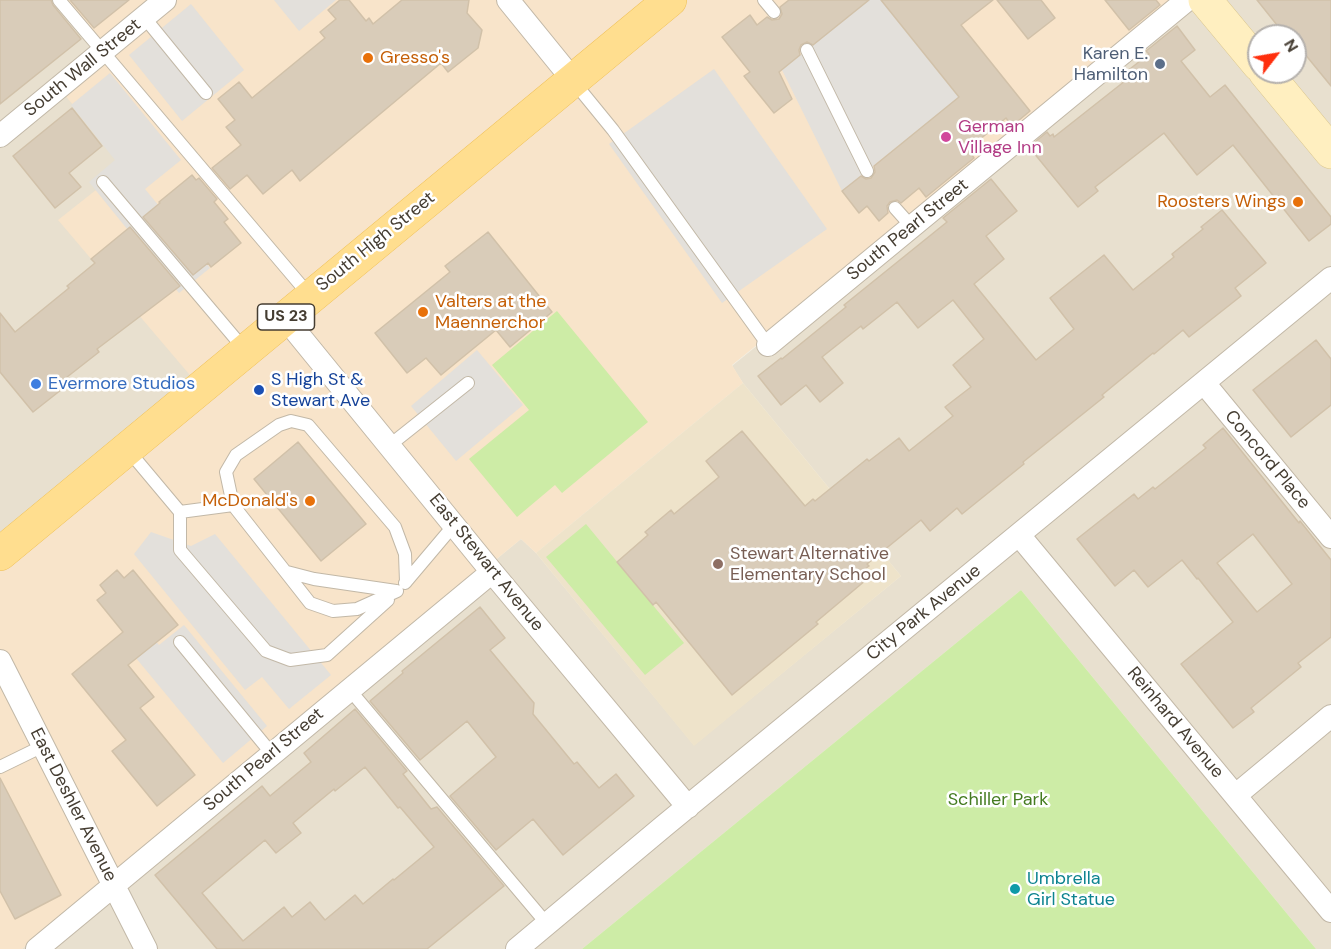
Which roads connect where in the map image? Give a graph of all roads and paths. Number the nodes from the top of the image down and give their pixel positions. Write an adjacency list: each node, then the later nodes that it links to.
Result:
1 (59, 0): 11 (lane)
2 (165, 0): 9 (street, South Wall Street)
3 (508, 0): 13 (street)
4 (670, 0): 13 (main road, South High Street / US 23)
5 (764, 0): 8 (lane)
6 (1187, 0): 21 (street, South Pearl Street)
7 (1205, 0): 12 (street)
8 (774, 12)
9 (144, 17): 11 (street, South Wall Street); 15 (lane)
10 (807, 50): 18 (lane)
11 (103, 51): 16 (street, South Wall Street); 23 (lane)
12 (1247, 51)
13 (573, 80): 23 (main road, South High Street / US 23); 25 (lane)
14 (1275, 84): 17 (street)
15 (206, 93)
16 (0, 136)
17 (1331, 152)
18 (867, 171)
19 (103, 182): 26 (lane)
20 (895, 208): 21 (lane)
21 (912, 227): 25 (street, South Pearl Street)
22 (1331, 278): 27 (street, City Park Avenue)
23 (310, 296): 24 (main road, South High Street / US 23)
24 (285, 318): 26 (main road, South High Street / US 23); 29 (street, East Stewart Avenue)
25 (768, 345)
26 (245, 351): 30 (main road, South High Street / US 23)
27 (1204, 383): 34 (street, City Park Avenue); 35 (street, Concord Place)
28 (468, 384): 29 (lane)
29 (390, 446): 33 (street, East Stewart Avenue)
30 (127, 450): 32 (lane); 36 (main road, South High Street / US 23)
31 (233, 505): 32 (lane); 37 (lane); 39 (lane)
32 (180, 512): 40 (lane)
33 (454, 525): 38 (street, East Stewart Avenue); 39 (lane)
34 (1019, 535): 48 (street, Reinhard Avenue); 49 (street, City Park Avenue)
35 (1331, 537)
36 (0, 554)
37 (287, 572): 40 (lane); 40 (lane)
38 (492, 572): 43 (street, South Pearl Street); 49 (street, East Stewart Avenue)
39 (406, 582): 40 (lane)
40 (397, 591)
41 (180, 642): 46 (lane)
42 (0, 661): 45 (street, East Deshler Avenue)
43 (350, 689): 46 (street, South Pearl Street); 52 (lane)
44 (1331, 716): 48 (street)
45 (43, 746): 47 (lane); 50 (street, East Deshler Avenue)
46 (272, 754): 50 (street, South Pearl Street)
47 (0, 767)
48 (1236, 795): 51 (street, Reinhard Avenue)
49 (688, 807): 52 (street, City Park Avenue)
50 (114, 885): 53 (street, South Pearl Street); 54 (street, East Deshler Avenue)
51 (1331, 911)
52 (547, 924): 55 (street, City Park Avenue)
53 (37, 949)
54 (147, 949)
55 (517, 949)

